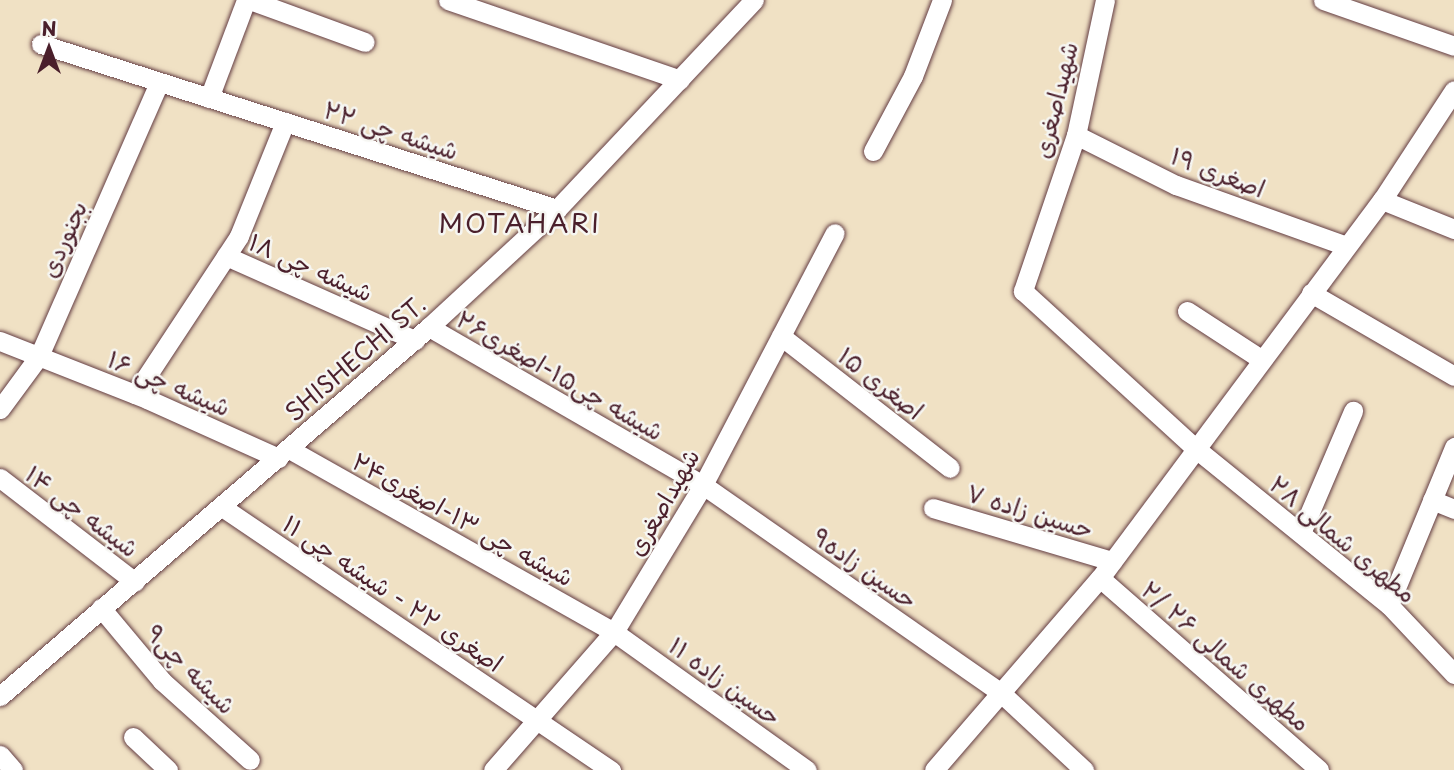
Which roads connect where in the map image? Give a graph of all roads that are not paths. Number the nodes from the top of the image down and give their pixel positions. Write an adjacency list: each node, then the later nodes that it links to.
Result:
1 (248, 0): 9 (street); 15 (street)
2 (448, 0): 12 (street)
3 (746, 0): 8 (street, SHISHECHI ST.)
4 (754, 0): 8 (street, SHISHECHI ST.)
5 (942, 0): 18 (street)
6 (1105, 0): 17 (street, شهیداصغری)
7 (1323, 0): 11 (street)
8 (720, 34): 12 (street, SHISHECHI ST.)
9 (365, 42)
10 (41, 44): 13 (street, شیشه چی ۲۲)
11 (1454, 46)
12 (680, 80): 20 (street, SHISHECHI ST.)
13 (159, 82): 15 (street, شیشه چی ۲۲); 31 (street, بجنوردی)
14 (1454, 90): 19 (street)
15 (209, 98): 16 (street, شیشه چی ۲۲)
16 (285, 122): 20 (street, شیشه چی ۲۲); 24 (street)
17 (1076, 135): 23 (street, اصغری ۱۹); 25 (street, شهیداصغری)
18 (873, 151)
19 (1382, 200): 21 (street); 23 (street)
20 (557, 209): 28 (street, SHISHECHI ST.)
21 (1454, 229)
22 (835, 233): 29 (street, شهیداصغری)
23 (1346, 246): 26 (street)
24 (226, 256): 28 (street, شیشه چی ۱۸); 34 (street)
25 (1023, 291): 38 (street, مطهری شمالی ۲۸)
26 (1311, 293): 32 (street); 33 (street)
27 (1187, 311): 32 (street)
28 (422, 334): 39 (street, SHISHECHI ST.); 42 (street, شیشه چی۱۵-اصغری۲۶)
29 (781, 336): 40 (street, اصغری ۱۵); 42 (street, شهیداصغری)
30 (0, 341): 31 (street, شیشه چی ۱۶)
31 (39, 356): 34 (street, شیشه چی ۱۶); 35 (street, بجنوردی)
32 (1261, 359): 38 (street)
33 (1454, 376)
34 (135, 394): 39 (street, شیشه چی ۱۶)
35 (0, 409)
36 (1353, 411): 47 (street)
37 (1454, 447): 43 (street)
38 (1195, 448): 47 (street, مطهری شمالی ۲۸); 48 (street)
39 (283, 454): 44 (street, SHISHECHI ST.); 53 (street, شیشه چی ۱۳-اصغری۲۴)
40 (950, 468)
41 (0, 478): 50 (street, شیشه چی ۱۴)
42 (703, 485): 53 (street, شهیداصغری); 55 (street, حسین زاده۹)
43 (1432, 500): 46 (street); 51 (street)
44 (222, 507): 50 (street, SHISHECHI ST.); 57 (street, اصغری ۲۲ - شیشه چی ۱۱)
45 (933, 508): 48 (street, حسین زاده ۷)
46 (1454, 509)
47 (1301, 533): 51 (street, مطهری شمالی ۲۸)
48 (1112, 561): 49 (street)
49 (1100, 578): 55 (street); 68 (street, مطهری شمالی ۲۶ /۲)
50 (135, 582): 52 (street, SHISHECHI ST.)
51 (1389, 606): 54 (street, مطهری شمالی ۲۸)
52 (101, 608): 56 (street, SHISHECHI ST.); 60 (street, شیشه چی۹)
53 (614, 632): 57 (street, شهیداصغری); 65 (street, حسین زاده ۱۱)
54 (1453, 671)
55 (1000, 692): 66 (street); 67 (street, حسین زاده۹)
56 (0, 696)
57 (537, 720): 63 (street, شهیداصغری); 64 (street, اصغری ۲۲ - شیشه چی ۱۱)
58 (133, 737): 62 (street)
59 (0, 755): 61 (street)
60 (250, 760)
61 (13, 770)
62 (168, 770)
63 (493, 770)
64 (611, 770)
65 (807, 770)
66 (934, 770)
67 (1084, 770)
68 (1319, 770)

